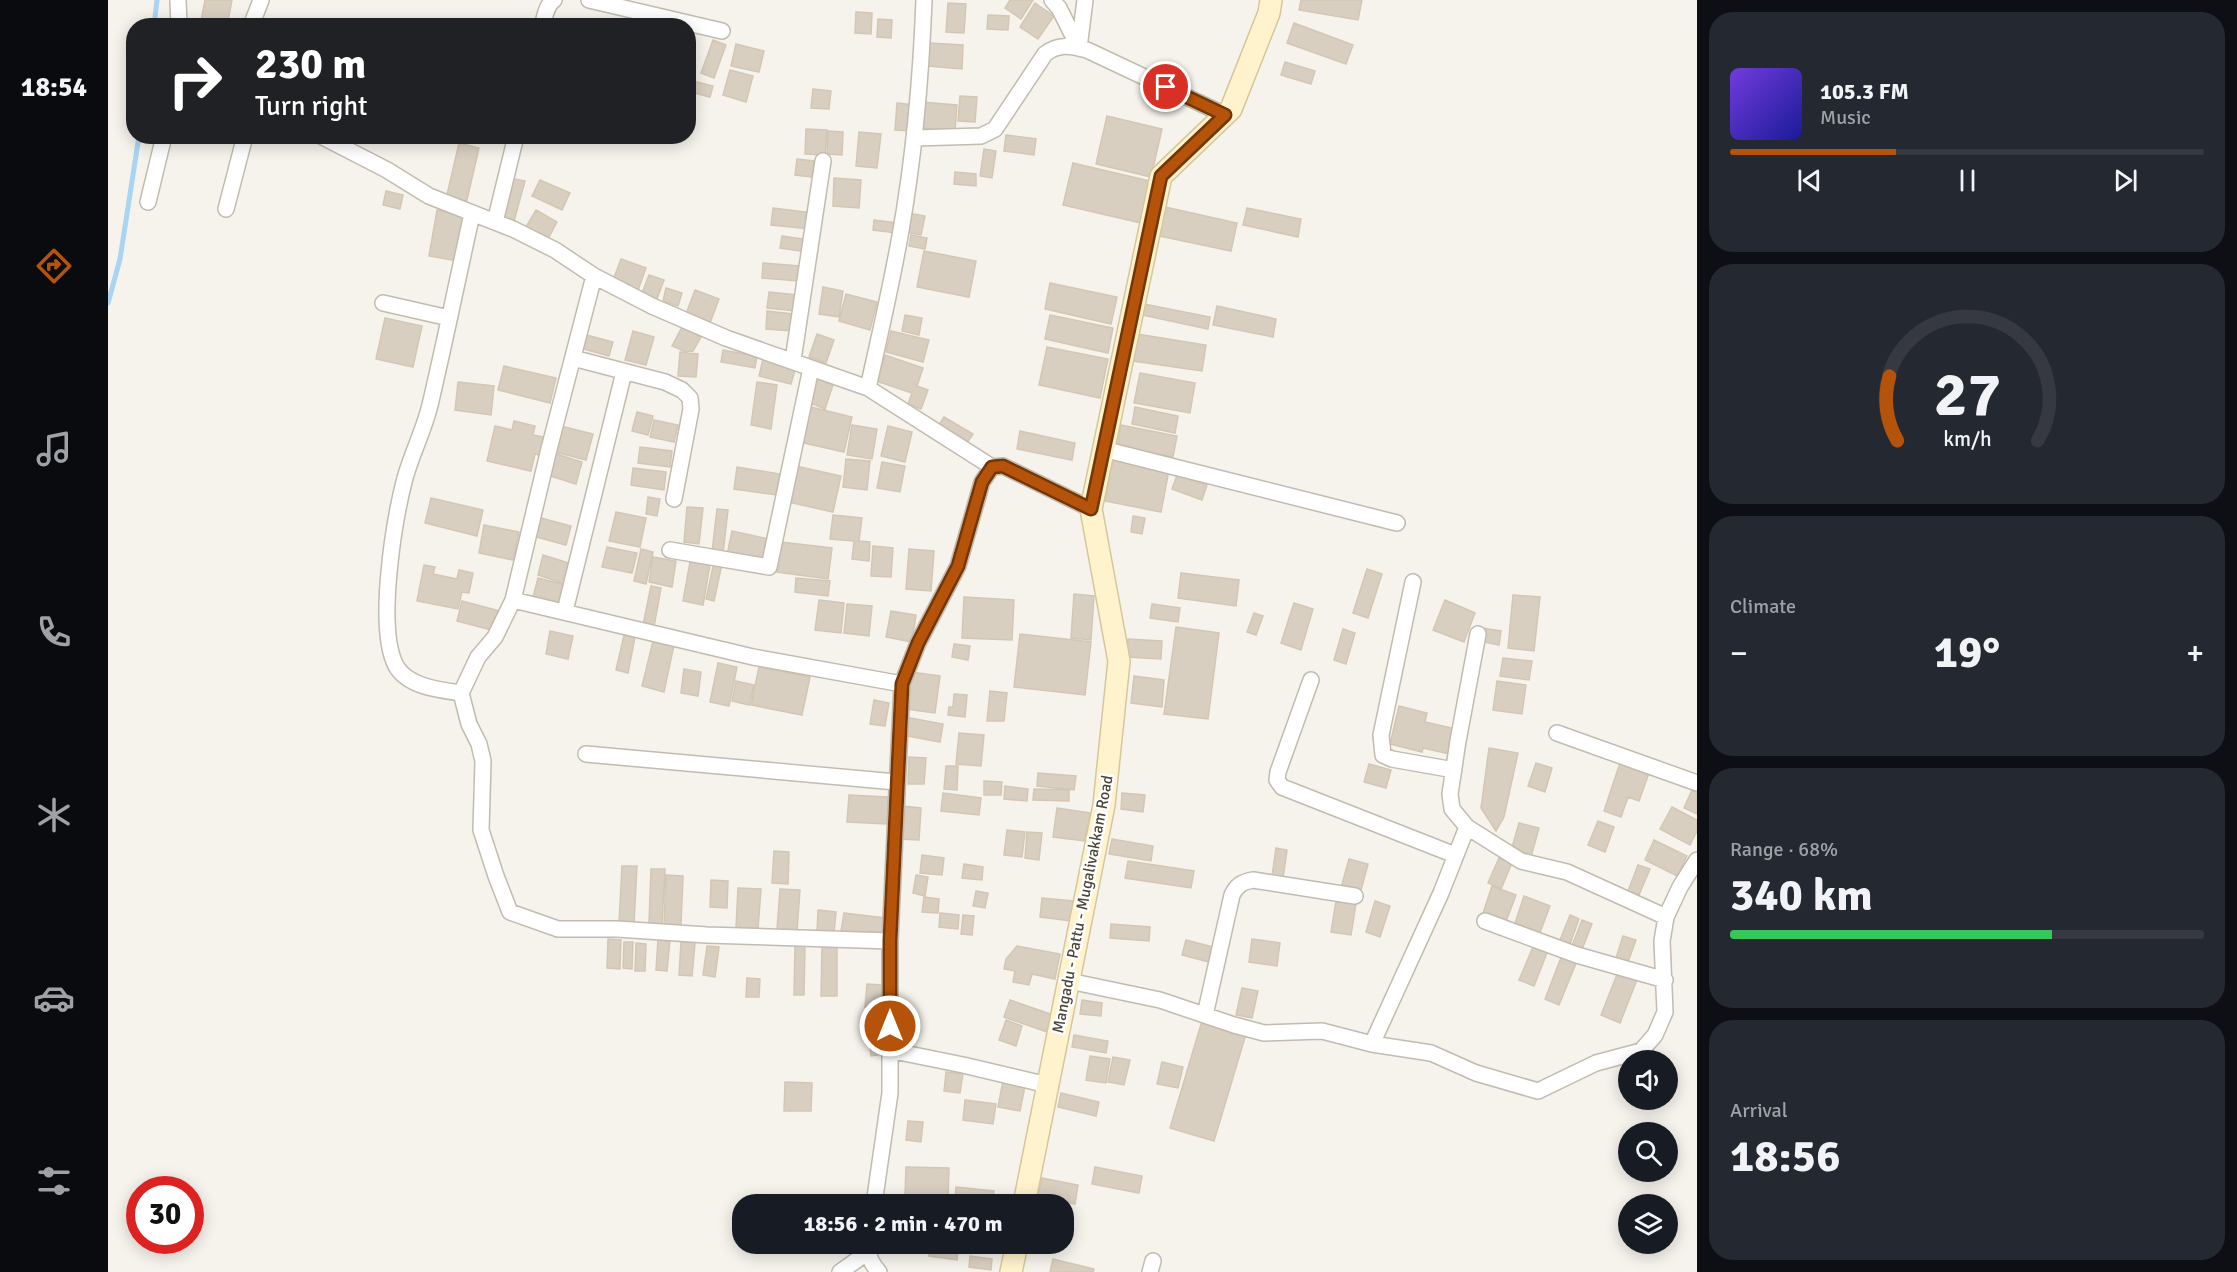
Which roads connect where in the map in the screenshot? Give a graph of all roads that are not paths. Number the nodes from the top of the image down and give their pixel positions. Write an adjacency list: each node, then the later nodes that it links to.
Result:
1 (178, 0): 9 (street)
2 (261, 0): 10 (street)
3 (554, 0): 11 (street)
4 (589, 0): 12 (street)
5 (924, 0): 17 (street)
6 (1052, 0): 15 (street)
7 (1085, 0): 15 (street)
8 (1270, 0): 16 (street, Mangadu - Pattu - Mugalivakkam Road)
9 (179, 18)
10 (253, 18)
11 (544, 18)
12 (666, 18)
13 (696, 25): 14 (street)
14 (722, 31)
15 (1079, 48): 16 (street); 17 (street)
16 (1225, 115): 35 (street, Mangadu - Pattu - Mugalivakkam Road)
17 (915, 138): 34 (street)
18 (162, 144): 23 (street)
19 (243, 144): 24 (street)
20 (337, 144): 25 (street)
21 (514, 144): 26 (street)
22 (823, 161): 31 (street)
23 (148, 202)
24 (226, 210)
25 (472, 214): 26 (street); 29 (street)
26 (495, 222): 27 (street)
27 (594, 276): 30 (street); 31 (street)
28 (383, 303): 29 (street)
29 (449, 318): 47 (street)
30 (573, 358): 33 (street); 42 (street)
31 (793, 360): 32 (street)
32 (811, 368): 34 (street); 40 (street)
33 (624, 372): 37 (street); 43 (street)
34 (868, 388): 36 (street)
35 (1103, 449): 38 (street, Mangadu - Pattu - Mugalivakkam Road); 39 (street)
36 (992, 467): 38 (street); 46 (street)
37 (674, 499)
38 (1091, 509): 61 (street, Mangadu - Pattu - Mugalivakkam Road)
39 (1397, 523)
40 (670, 550)
41 (1413, 582): 50 (street)
42 (513, 600): 43 (street); 47 (street)
43 (566, 611): 46 (street)
44 (1478, 634): 50 (street)
45 (1311, 680): 54 (street)
46 (902, 684): 51 (street)
47 (461, 693): 59 (street)
48 (1557, 733): 52 (street)
49 (586, 754): 51 (street)
50 (1454, 770): 53 (street)
51 (896, 782): 59 (street)
52 (1697, 783)
53 (1467, 827): 54 (street); 57 (street)
54 (1455, 855): 63 (street)
55 (1697, 860): 57 (street)
56 (1355, 896): 62 (street)
57 (1666, 917): 60 (street)
58 (1485, 921): 60 (street)
59 (890, 941): 64 (street)
60 (1665, 980): 63 (street)
61 (1069, 981): 62 (street); 65 (street, Mangadu - Pattu - Mugalivakkam Road)
62 (1205, 1015): 63 (street)
63 (1372, 1044)
64 (889, 1050): 65 (street); 66 (street)
65 (1048, 1085): 67 (street, Mangadu - Pattu - Mugalivakkam Road)
66 (875, 1194)
67 (1026, 1194)
68 (861, 1254): 71 (street)
69 (870, 1254): 72 (street)
70 (1015, 1254): 73 (street)
71 (840, 1272)
72 (879, 1272)
73 (1011, 1272)

